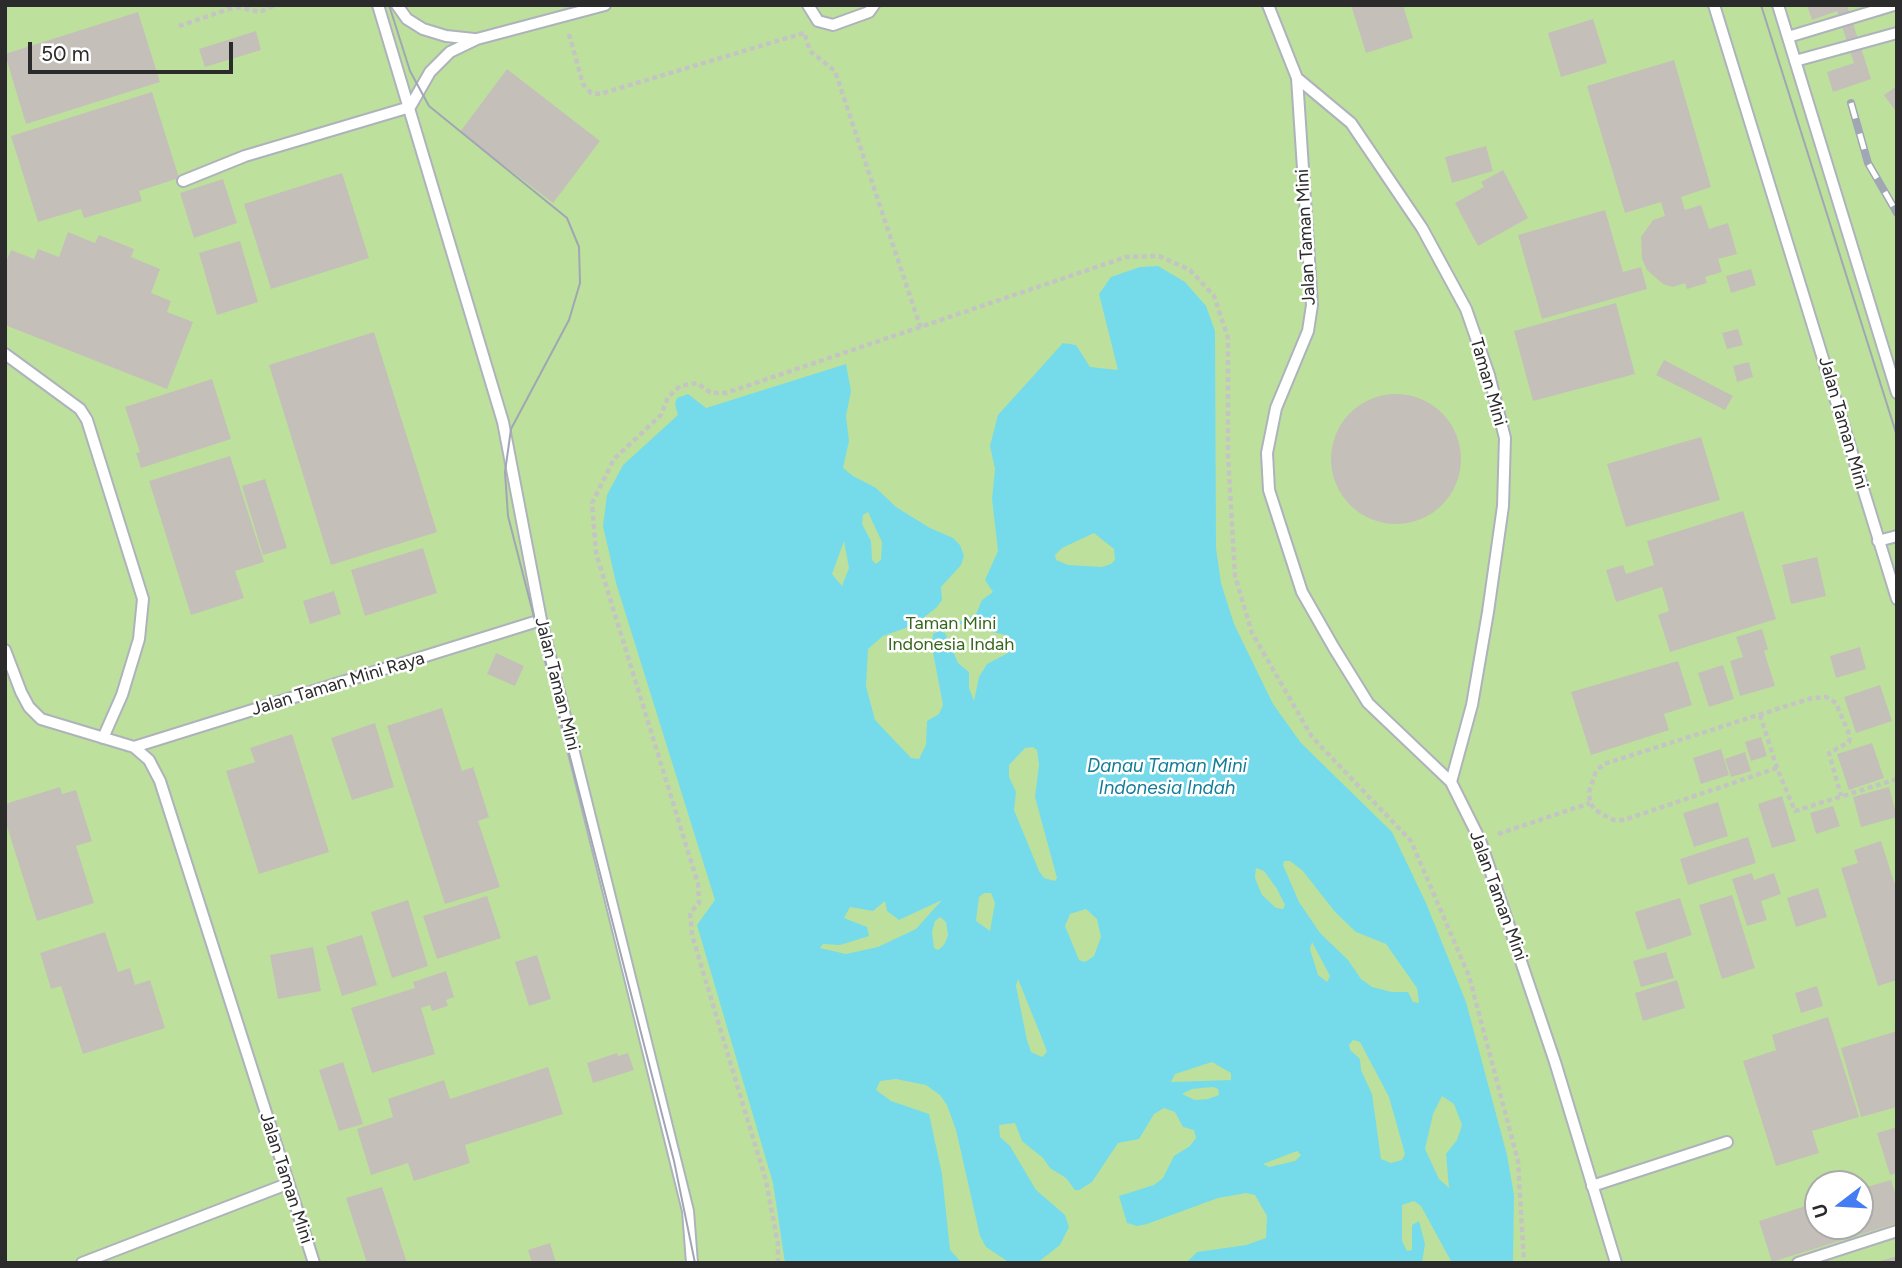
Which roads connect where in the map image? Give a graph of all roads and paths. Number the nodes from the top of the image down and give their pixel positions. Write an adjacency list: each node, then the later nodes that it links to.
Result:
1 (275, 5): 11 (path)
2 (378, 5): 21 (lane, Jalan Taman Mini)
3 (397, 5): 18 (lane)
4 (605, 5): 12 (lane)
5 (808, 5): 6 (lane)
6 (874, 5)
7 (1268, 5): 20 (lane, Jalan Taman Mini)
8 (1714, 5): 27 (lane, Jalan Taman Mini)
9 (1778, 5): 17 (lane)
10 (1894, 5): 17 (lane)
11 (236, 6): 14 (path)
12 (564, 16): 15 (path); 18 (lane)
13 (801, 24): 15 (path)
14 (179, 26)
15 (804, 33): 23 (path)
16 (1897, 33): 19 (lane)
17 (1788, 37): 19 (lane)
18 (477, 39): 21 (lane)
19 (1795, 61): 25 (lane)
20 (1297, 78): 36 (lane, Jalan Taman Mini); 36 (lane, Taman Mini)
21 (410, 107): 22 (lane); 29 (lane, Jalan Taman Mini)
22 (183, 181)
23 (921, 329): 47 (path); 48 (path)
24 (5, 354): 32 (lane)
25 (1897, 393)
26 (1897, 536): 27 (lane)
27 (1878, 541): 28 (lane, Jalan Taman Mini)
28 (1897, 599)
29 (541, 620): 33 (lane, Jalan Taman Mini Raya); 46 (lane, Jalan Taman Mini)
30 (5, 650): 32 (lane)
31 (1760, 715): 34 (path); 37 (path); 38 (path)
32 (103, 738): 33 (lane)
33 (134, 747): 41 (lane, Jalan Taman Mini)
34 (1777, 768): 37 (path); 38 (path)
35 (1897, 779): 37 (path)
36 (1451, 782): 39 (lane, Jalan Taman Mini)
37 (1841, 796)
38 (1590, 803): 39 (path)
39 (1480, 839): 42 (lane, Jalan Taman Mini)
40 (1727, 1142): 42 (lane)
41 (287, 1184): 44 (lane); 45 (lane, Jalan Taman Mini)
42 (1592, 1186): 49 (lane, Jalan Taman Mini)
43 (1897, 1231): 50 (lane)
44 (82, 1263)
45 (314, 1263)
46 (692, 1263)
47 (778, 1263)
48 (1524, 1263)
49 (1616, 1263)
50 (1798, 1263)

